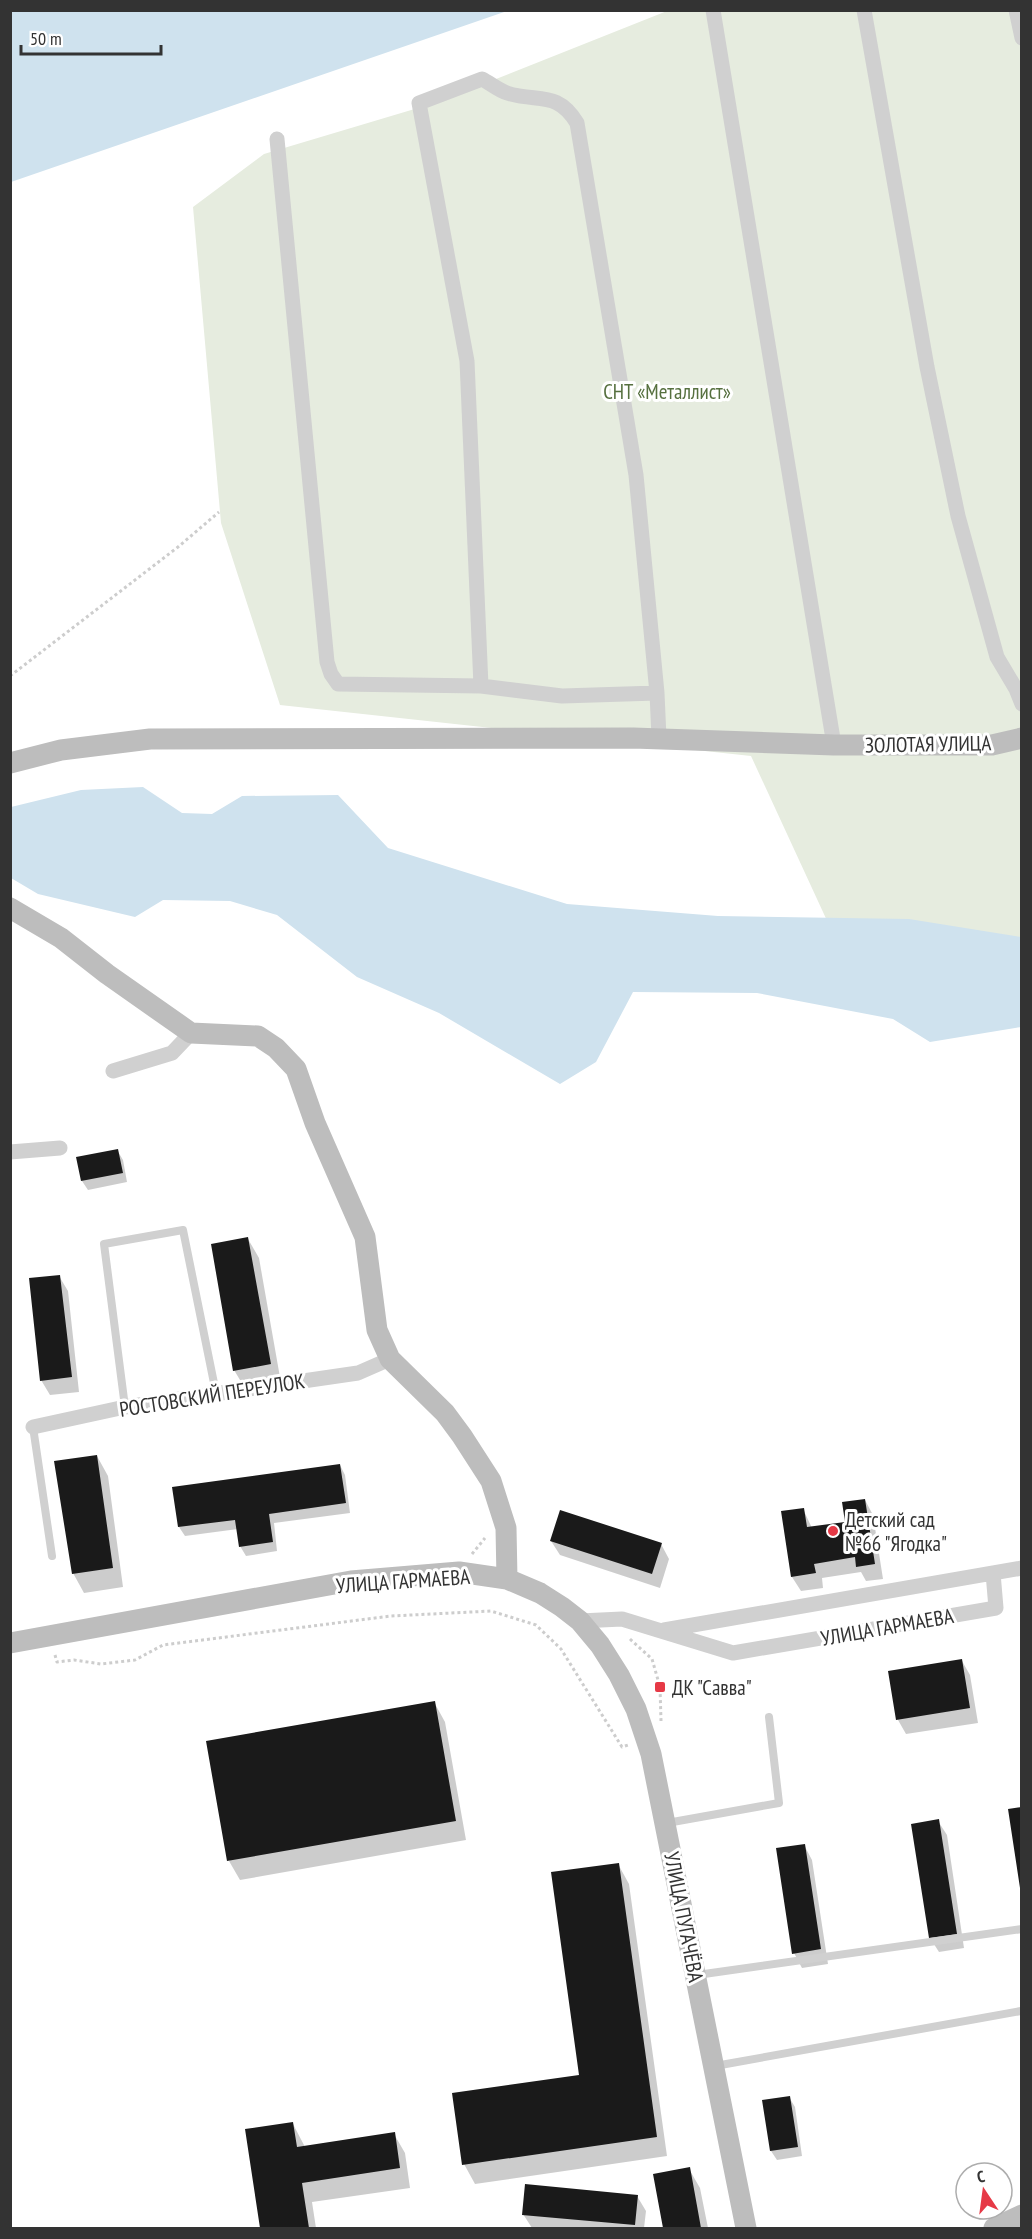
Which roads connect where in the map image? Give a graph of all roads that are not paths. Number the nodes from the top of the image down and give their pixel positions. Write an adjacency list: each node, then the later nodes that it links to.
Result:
1 (713, 10): 11 (street)
2 (864, 10): 8 (street)
3 (1016, 10): 4 (street)
4 (1022, 38)
5 (277, 139): 6 (street)
6 (481, 686): 7 (street); 7 (street)
7 (657, 693): 9 (street)
8 (1022, 704)
9 (659, 738): 11 (street, ЗОЛОТАЯ УЛИЦА); 12 (street, ЗОЛОТАЯ УЛИЦА)
10 (1022, 738): 11 (street, ЗОЛОТАЯ УЛИЦА)
11 (834, 746)
12 (10, 763)
13 (10, 908): 14 (street)
14 (191, 1033): 15 (street); 18 (street)
15 (112, 1071)
16 (60, 1148): 17 (street)
17 (10, 1152)
18 (390, 1359): 19 (street, РОСТОВСКИЙ ПЕРЕУЛОК); 25 (street)
19 (216, 1393): 20 (street, РОСТОВСКИЙ ПЕРЕУЛОК); 20 (lane)
20 (125, 1407): 21 (street, РОСТОВСКИЙ ПЕРЕУЛОК)
21 (33, 1427): 22 (lane)
22 (52, 1556)
23 (1022, 1568): 24 (street)
24 (993, 1573): 27 (street); 27 (street, УЛИЦА ГАРМАЕВА)
25 (507, 1579): 26 (street, УЛИЦА ГАРМАЕВА); 28 (street, УЛИЦА ГАРМАЕВА)
26 (580, 1621): 27 (street, УЛИЦА ГАРМАЕВА); 30 (street, УЛИЦА ПУГАЧЁВА)
27 (659, 1630)
28 (10, 1643)
29 (768, 1717): 30 (lane)
30 (665, 1823): 32 (street, УЛИЦА ПУГАЧЁВА)
31 (1022, 1929): 32 (lane)
32 (695, 1975): 34 (street, УЛИЦА ПУГАЧЁВА)
33 (1021, 2010): 34 (lane)
34 (713, 2066): 36 (street, УЛИЦА ПУГАЧЁВА)
35 (1022, 2216): 37 (street)
36 (746, 2229)
37 (994, 2229)

